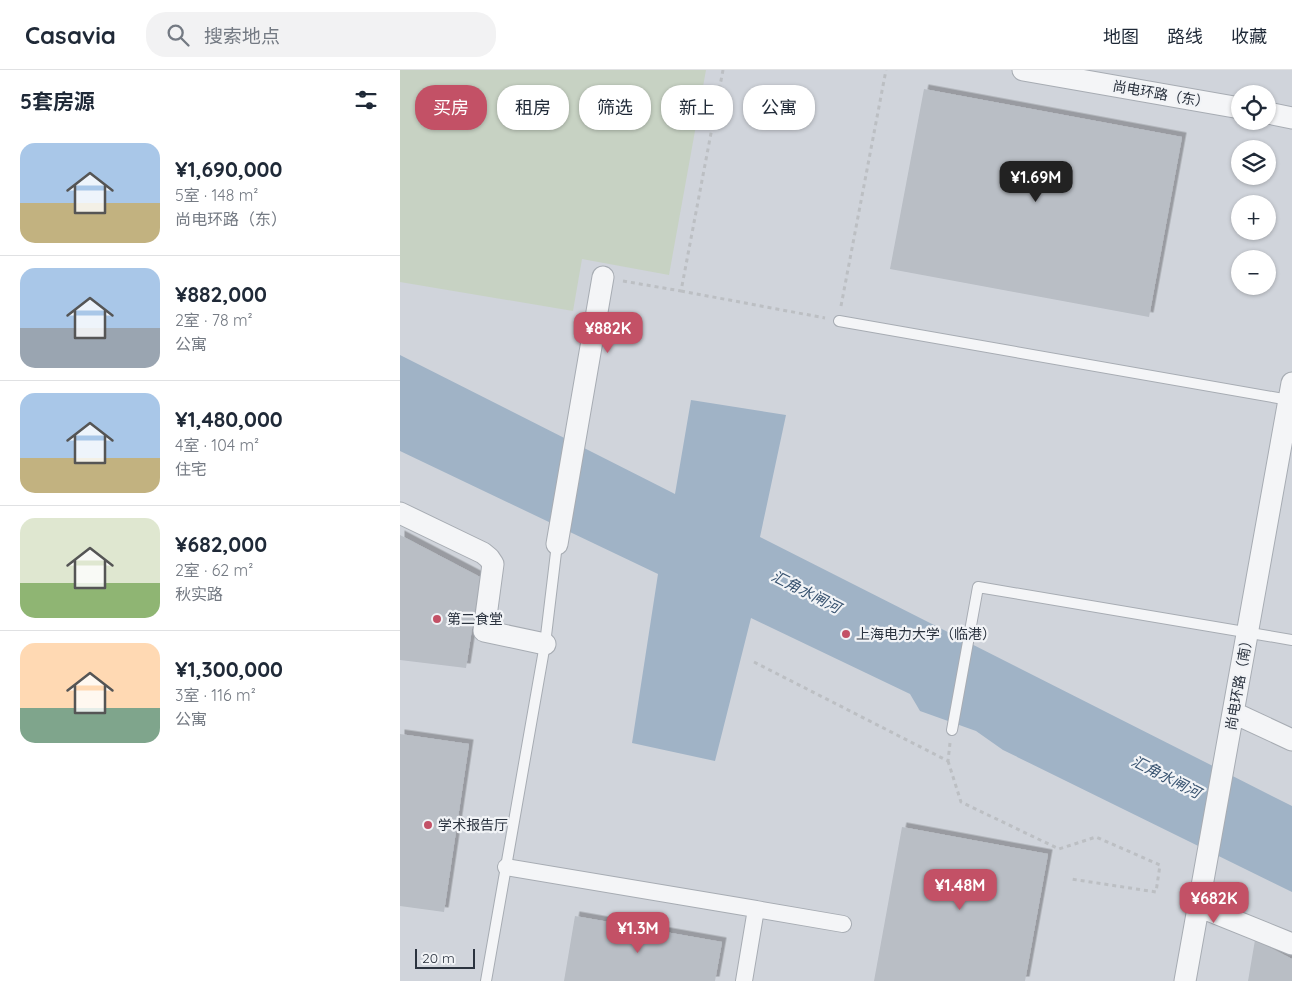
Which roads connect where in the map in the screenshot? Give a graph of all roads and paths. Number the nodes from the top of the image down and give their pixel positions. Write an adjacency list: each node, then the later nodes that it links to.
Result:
1 (723, 70): 9 (path)
2 (886, 70): 10 (path)
3 (1023, 70): 4 (street, 尚电环路（东）)
4 (1112, 78): 5 (street, 尚电环路（东）)
5 (1231, 106)
6 (1276, 115): 7 (street)
7 (1292, 118)
8 (603, 277): 9 (path); 13 (street)
9 (681, 291): 10 (path)
10 (839, 321): 11 (lane)
11 (1290, 391): 14 (street, 尚电环路（南）)
12 (400, 513): 16 (street)
13 (557, 544): 16 (lane)
14 (1248, 632): 15 (lane); 18 (street, 尚电环路（南）); 19 (lane)
15 (1292, 640)
16 (545, 644): 22 (lane)
17 (754, 662): 21 (path)
18 (1234, 713): 20 (street); 24 (street, 尚电环路（南）)
19 (952, 730): 21 (path)
20 (1292, 740)
21 (948, 761): 23 (path)
22 (506, 867): 25 (street); 28 (lane)
23 (1071, 879)
24 (1198, 906): 27 (street); 30 (street, 尚电环路（南）)
25 (756, 908): 26 (street); 29 (street)
26 (843, 924)
27 (1292, 944)
28 (486, 981)
29 (744, 981)
30 (1185, 981)

